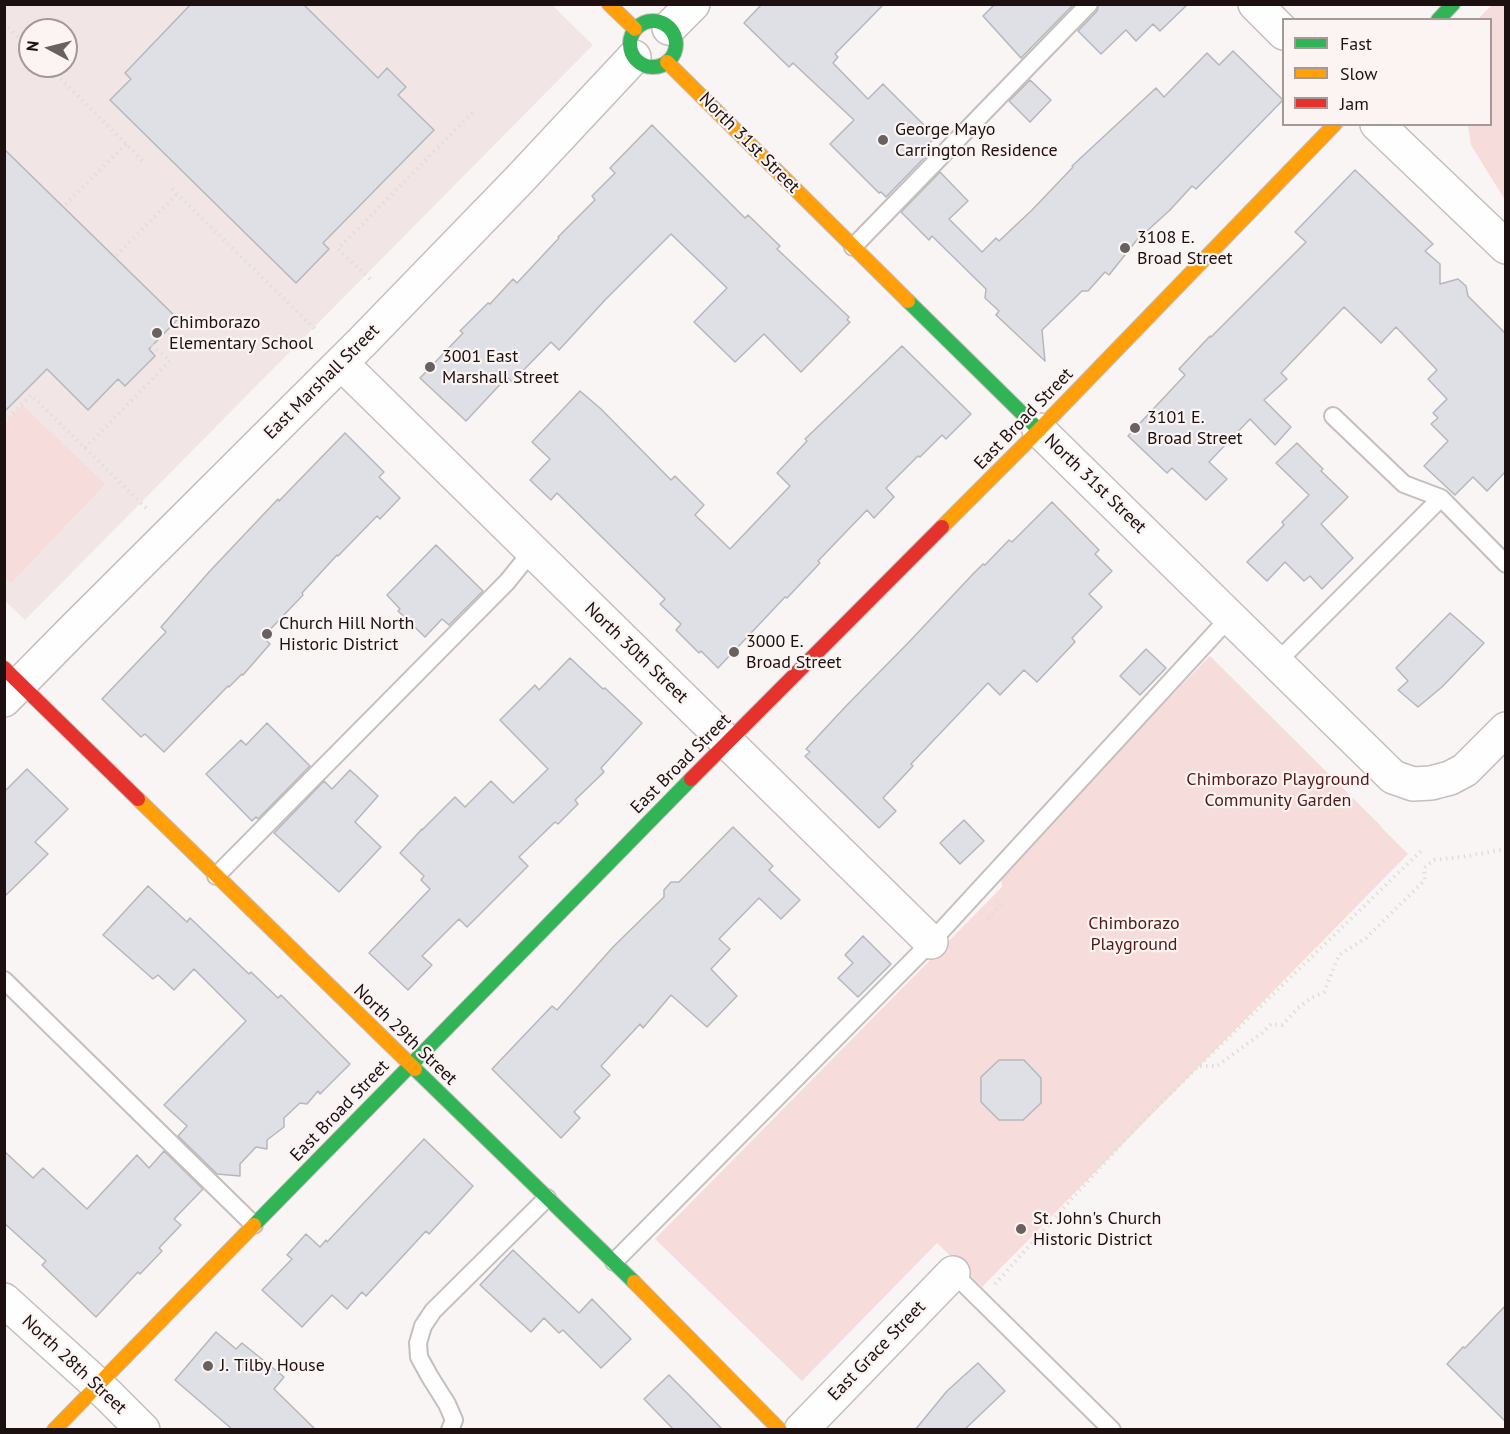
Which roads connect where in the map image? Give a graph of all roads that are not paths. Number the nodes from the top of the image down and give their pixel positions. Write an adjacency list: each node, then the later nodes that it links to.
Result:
1 (609, 4): 9 (main road)
2 (693, 4): 7 (street)
3 (1089, 4): 13 (lane)
4 (1255, 4): 8 (street)
5 (1453, 4): 6 (main road)
6 (1440, 18)
7 (669, 28): 9 (main road); 10 (main road)
8 (1282, 31)
9 (634, 43): 10 (main road); 15 (street, East Marshall Street)
10 (667, 62): 13 (main road, North 31st Street)
11 (1333, 126): 17 (main road, East Broad Street)
12 (1379, 126): 14 (street)
13 (853, 247): 17 (main road, North 31st Street)
14 (1506, 247)
15 (342, 363): 19 (street, North 30th Street); 23 (street, East Marshall Street)
16 (1333, 416): 18 (lane)
17 (1040, 430): 21 (street, North 31st Street); 25 (main road, East Broad Street)
18 (1441, 498): 20 (lane); 22 (lane)
19 (532, 551): 25 (street, North 30th Street); 26 (lane)
20 (1506, 564)
21 (1230, 617): 22 (street, North 31st Street); 27 (lane)
22 (1276, 663): 24 (street, North 31st Street)
23 (10, 684): 26 (main road, North 29th Street)
24 (1506, 729)
25 (727, 742): 27 (street, North 30th Street); 29 (main road, East Broad Street)
26 (216, 876): 29 (main road, North 29th Street)
27 (931, 942): 32 (lane)
28 (4, 980): 31 (lane)
29 (410, 1065): 30 (main road, North 29th Street); 31 (main road, East Broad Street)
30 (547, 1198): 32 (main road, North 29th Street); 38 (lane)
31 (254, 1225): 35 (main road, East Broad Street)
32 (614, 1262): 39 (main road, North 29th Street)
33 (953, 1273): 40 (street, East Grace Street); 41 (lane)
34 (4, 1300): 35 (street, North 28th Street)
35 (98, 1385): 36 (main road, East Broad Street); 37 (street, North 28th Street)
36 (54, 1430)
37 (143, 1430)
38 (450, 1430)
39 (780, 1430)
40 (801, 1430)
41 (1112, 1430)

